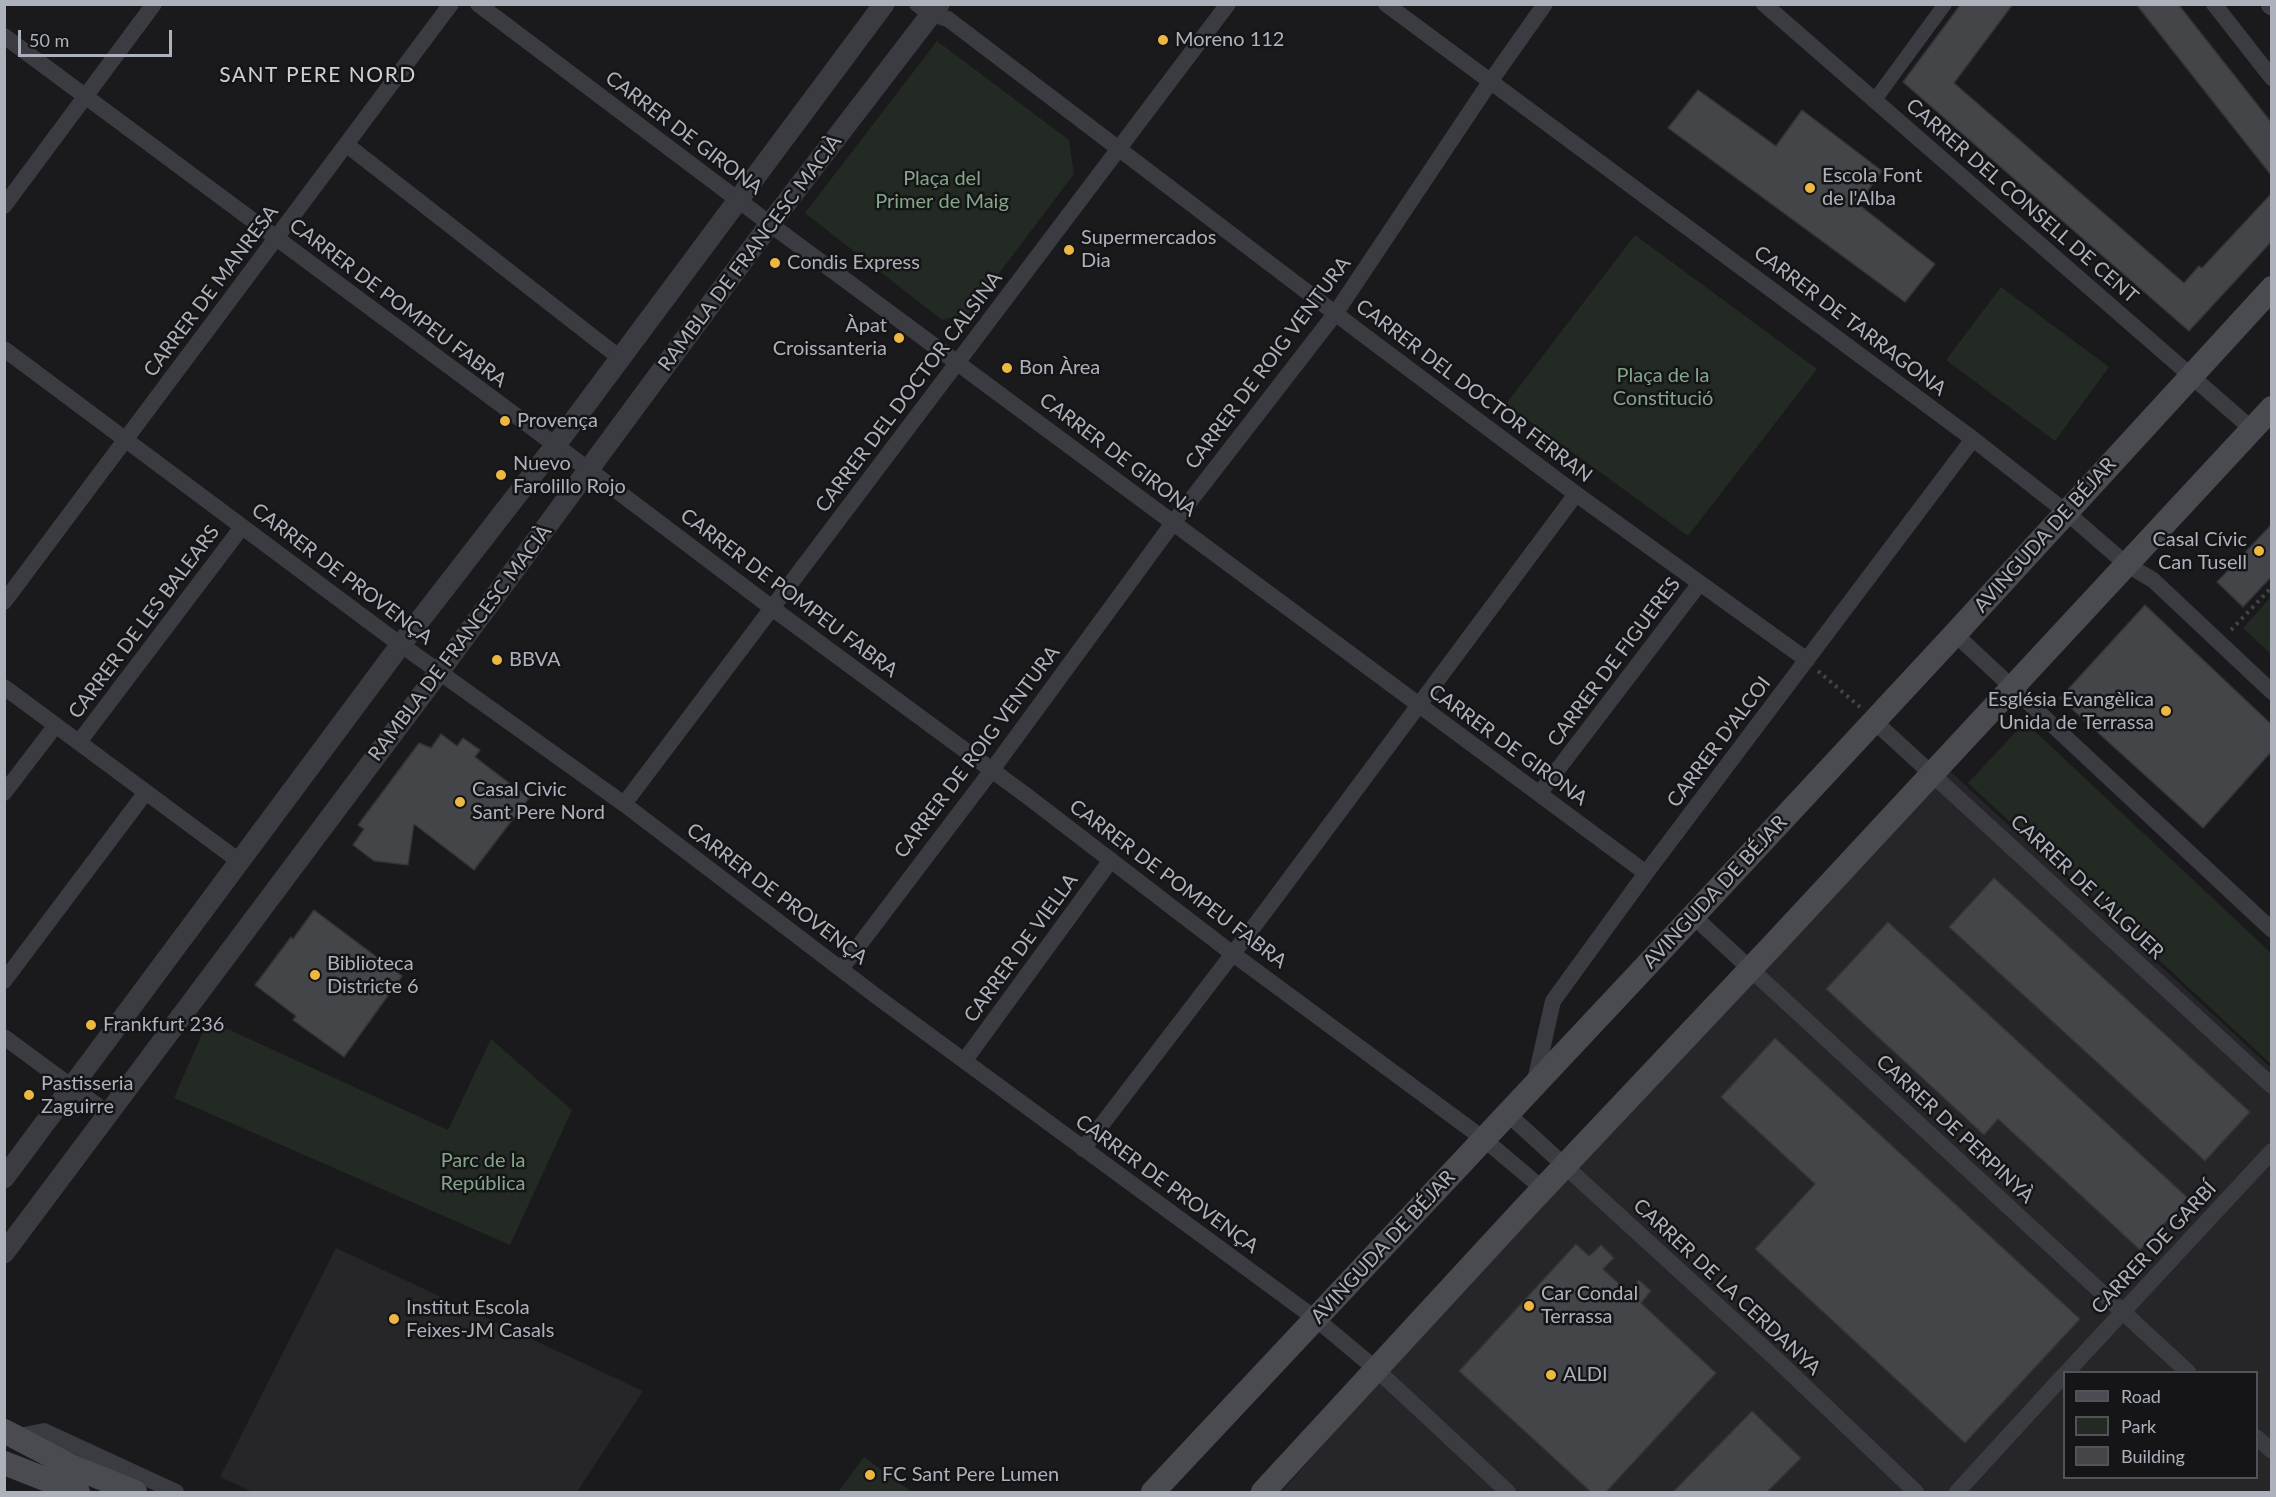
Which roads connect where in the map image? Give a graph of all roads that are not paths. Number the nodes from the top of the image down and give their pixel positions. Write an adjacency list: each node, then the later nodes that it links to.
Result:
1 (154, 4): 15 (street)
2 (451, 4): 17 (street, CARRER DE MANRESA)
3 (478, 4): 19 (street, CARRER DE GIRONA)
4 (884, 4): 19 (street, RAMBLA DE FRANCESC MACIÀ)
5 (1228, 4): 18 (street, CARRER DEL DOCTOR CALSINA)
6 (1386, 4): 14 (street, CARRER DE TARRAGONA)
7 (1545, 4): 14 (street, CARRER DE ROIG VENTURA)
8 (1764, 4): 16 (street, CARRER DEL CONSELL DE CENT)
9 (1945, 4): 16 (street)
10 (2214, 4): 13 (street)
11 (929, 8): 18 (street, CARRER DEL DOCTOR FERRAN); 21 (street, RAMBLA DE FRANCESC MACIÀ)
12 (4, 36): 15 (street, CARRER DE POMPEU FABRA)
13 (2271, 78)
14 (1490, 82): 24 (street, CARRER DE ROIG VENTURA); 31 (street, CARRER DE TARRAGONA)
15 (86, 96): 20 (street); 22 (street, CARRER DE POMPEU FABRA)
16 (1874, 101): 28 (street, CARRER DEL CONSELL DE CENT)
17 (347, 145): 22 (street, CARRER DE MANRESA); 26 (street)
18 (1119, 150): 24 (street, CARRER DEL DOCTOR FERRAN); 27 (street, CARRER DEL DOCTOR CALSINA)
19 (738, 200): 21 (street, CARRER DE GIRONA); 26 (street, RAMBLA DE FRANCESC MACIÀ)
20 (4, 206)
21 (770, 224): 27 (street, CARRER DE GIRONA); 34 (street, RAMBLA DE FRANCESC MACIÀ)
22 (276, 238): 32 (street, CARRER DE MANRESA); 33 (street, CARRER DE POMPEU FABRA)
23 (2271, 288): 28 (main road, AVINGUDA DE BÉJAR)
24 (1335, 314): 35 (street, CARRER DEL DOCTOR FERRAN); 37 (street, CARRER DE ROIG VENTURA)
25 (4, 348): 32 (street, CARRER DE PROVENÇA)
26 (620, 358): 33 (street, RAMBLA DE FRANCESC MACIÀ)
27 (957, 363): 37 (street, CARRER DE GIRONA); 42 (street, CARRER DEL DOCTOR CALSINA)
28 (2190, 375): 30 (street, CARRER DEL CONSELL DE CENT); 36 (main road, AVINGUDA DE BÉJAR)
29 (2271, 408): 30 (main road)
30 (2252, 429): 39 (main road)
31 (1973, 439): 36 (street, CARRER DE TARRAGONA); 45 (street, CARRER D'ALCOI)
32 (126, 440): 38 (street, CARRER DE PROVENÇA); 41 (street, CARRER DE MANRESA)
33 (555, 446): 34 (street, CARRER DE POMPEU FABRA); 44 (street, RAMBLA DE FRANCESC MACIÀ)
34 (589, 470): 42 (street, CARRER DE POMPEU FABRA); 46 (street, RAMBLA DE FRANCESC MACIÀ)
35 (1576, 494): 40 (street, CARRER DEL DOCTOR FERRAN); 50 (street)
36 (2066, 512): 39 (street, CARRER DE TARRAGONA); 43 (main road, AVINGUDA DE BÉJAR)
37 (1173, 523): 50 (street, CARRER DE GIRONA); 54 (street, CARRER DE ROIG VENTURA)
38 (242, 527): 44 (street, CARRER DE PROVENÇA); 53 (street, CARRER DE LES BALEARS)
39 (2126, 564): 47 (main road); 49 (street, CARRER DE TARRAGONA)
40 (1700, 584): 45 (street, CARRER DEL DOCTOR FERRAN); 58 (street, CARRER DE FIGUERES)
41 (4, 602)
42 (771, 608): 54 (street, CARRER DE POMPEU FABRA); 59 (street, CARRER DEL DOCTOR CALSINA)
43 (1955, 634): 47 (street); 51 (main road, AVINGUDA DE BÉJAR)
44 (401, 644): 46 (street, CARRER DE PROVENÇA); 61 (street, RAMBLA DE FRANCESC MACIÀ)
45 (1806, 660): 62 (street, CARRER D'ALCOI)
46 (439, 672): 59 (street, CARRER DE PROVENÇA); 75 (street, RAMBLA DE FRANCESC MACIÀ)
47 (2012, 686): 55 (main road); 64 (street)
48 (4, 687): 52 (street)
49 (2271, 692)
50 (1419, 705): 58 (street, CARRER DE GIRONA); 65 (street)
51 (1874, 721): 55 (street, CARRER DE L'ALGUER); 63 (main road, AVINGUDA DE BÉJAR)
52 (56, 725): 53 (street); 57 (street)
53 (79, 742): 56 (street)
54 (992, 770): 60 (street, CARRER DE POMPEU FABRA); 66 (street, CARRER DE ROIG VENTURA)
55 (1931, 772): 67 (main road); 71 (street, CARRER DE L'ALGUER)
56 (146, 792): 61 (street); 68 (street)
57 (4, 793)
58 (1539, 794): 62 (street, CARRER DE GIRONA)
59 (624, 804): 66 (street, CARRER DE PROVENÇA)
60 (1111, 860): 65 (street, CARRER DE POMPEU FABRA); 70 (street, CARRER DE VIELLA)
61 (239, 861): 72 (street, RAMBLA DE FRANCESC MACIÀ)
62 (1646, 873): 73 (street, CARRER D'ALCOI)
63 (1693, 916): 67 (street, CARRER DE PERPINYÀ); 73 (main road, AVINGUDA DE BÉJAR)
64 (2271, 930)
65 (1233, 954): 76 (street, CARRER DE POMPEU FABRA); 77 (street)
66 (841, 969): 70 (street, CARRER DE PROVENÇA)
67 (1750, 969): 79 (main road); 83 (street, CARRER DE PERPINYÀ)
68 (4, 981)
69 (4, 1037): 72 (street)
70 (965, 1060): 77 (street, CARRER DE PROVENÇA)
71 (2271, 1086)
72 (72, 1087): 75 (street); 80 (street, RAMBLA DE FRANCESC MACIÀ)
73 (1533, 1088): 74 (main road, AVINGUDA DE BÉJAR)
74 (1508, 1114): 76 (main road, AVINGUDA DE BÉJAR); 79 (street, CARRER DE LA CERDANYA)
75 (110, 1115): 82 (street, RAMBLA DE FRANCESC MACIÀ)
76 (1485, 1140): 81 (street, CARRER DE POMPEU FABRA); 84 (main road, AVINGUDA DE BÉJAR)
77 (1083, 1149): 84 (street, CARRER DE PROVENÇA)
78 (2271, 1151): 83 (street, CARRER DE GARBÍ)
79 (1565, 1166): 81 (main road); 99 (street, CARRER DE LA CERDANYA)
80 (4, 1179)
81 (1543, 1189): 85 (main road)
82 (4, 1253)
83 (2123, 1311): 86 (street, CARRER DE GARBÍ); 87 (street, CARRER DE PERPINYÀ)
84 (1316, 1319): 85 (street, CARRER DE PROVENÇA); 96 (main road, AVINGUDA DE BÉJAR)
85 (1377, 1370): 97 (main road); 98 (street, CARRER DE PROVENÇA)
86 (2069, 1371)
87 (2187, 1371)
88 (2063, 1377): 100 (street, CARRER DE GARBÍ)
89 (10, 1434): 94 (main road); 95 (street)
90 (2258, 1439): 91 (street)
91 (2271, 1451)
92 (4, 1463): 93 (main road)
93 (78, 1492)
94 (135, 1492)
95 (176, 1492)
96 (1153, 1492)
97 (1263, 1492)
98 (1509, 1492)
99 (1916, 1492)
100 (1957, 1492)

